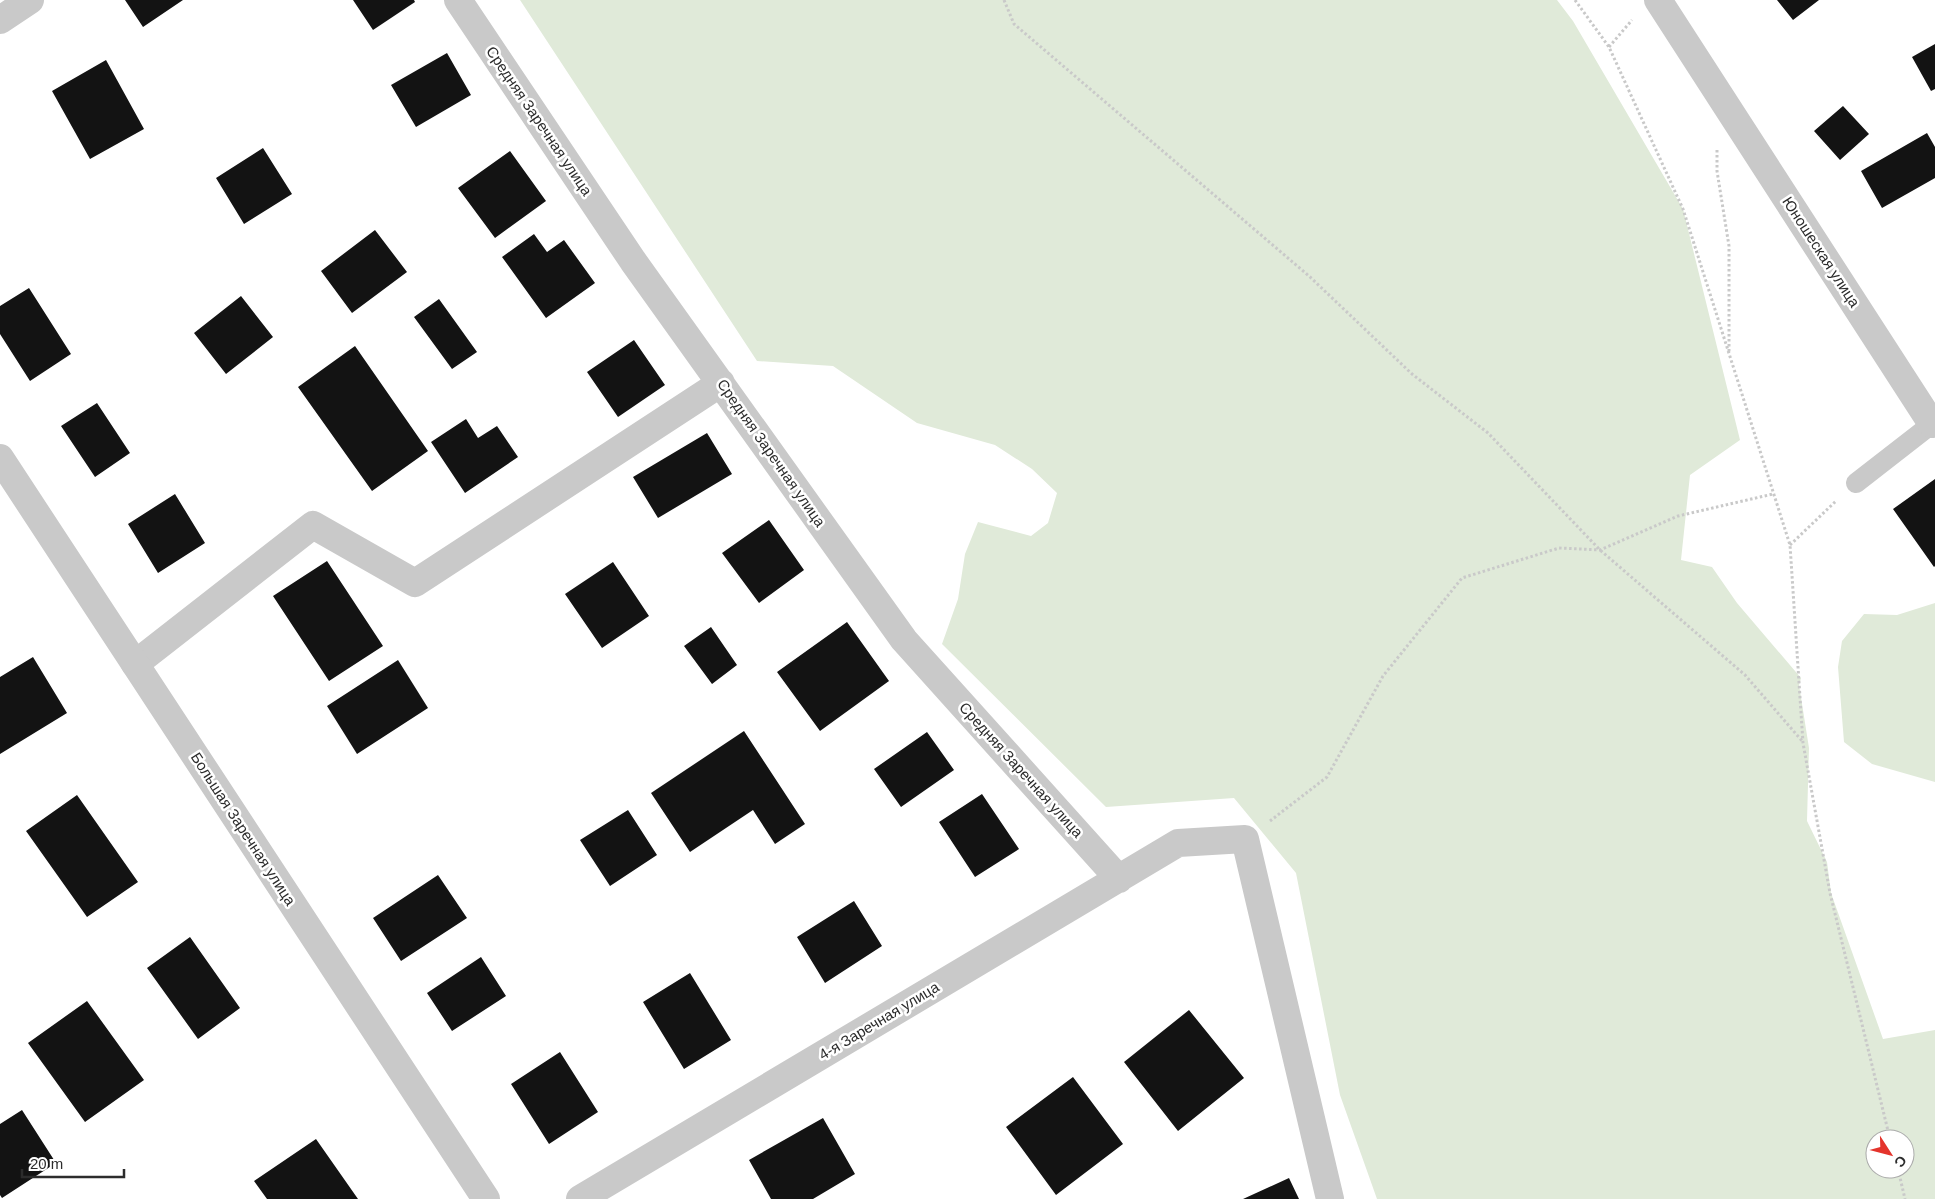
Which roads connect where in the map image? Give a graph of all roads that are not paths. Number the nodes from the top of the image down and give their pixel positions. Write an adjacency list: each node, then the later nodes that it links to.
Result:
1 (30, 0): 4 (street)
2 (458, 0): 5 (street, Средняя Заречная улица)
3 (1648, 7): 6 (street, Юношеская улица)
4 (0, 20)
5 (721, 383): 9 (street); 10 (street, Средняя Заречная улица)
6 (1932, 424): 8 (lane, Юношеская улица)
7 (0, 458): 9 (street, Большая Заречная улица)
8 (1856, 483)
9 (135, 664): 11 (street, Большая Заречная улица)
10 (1119, 878): 12 (street, 4-я Заречная улица); 13 (street, 4-я Заречная улица)
11 (486, 1199)
12 (580, 1199)
13 (1330, 1199)

